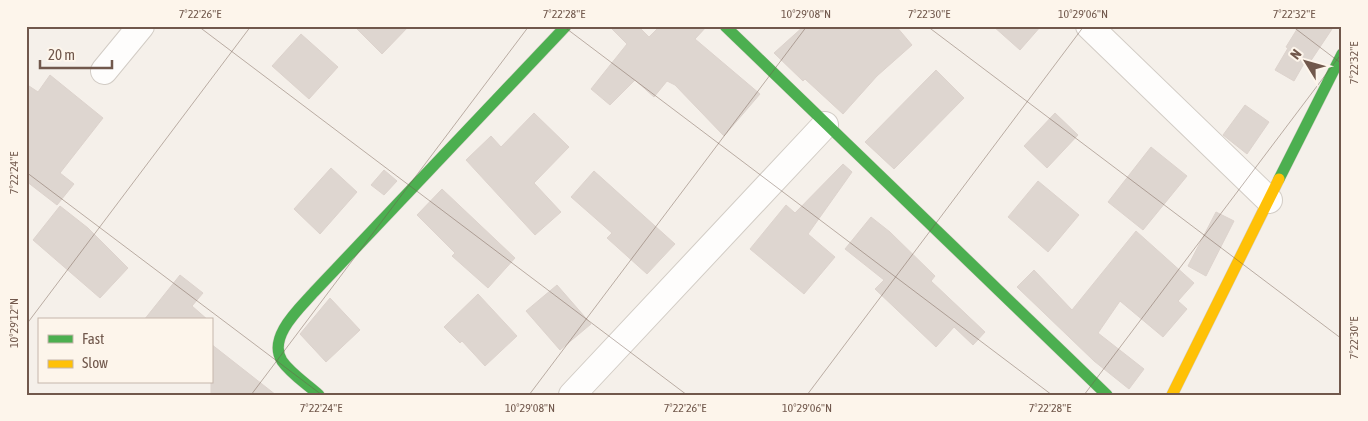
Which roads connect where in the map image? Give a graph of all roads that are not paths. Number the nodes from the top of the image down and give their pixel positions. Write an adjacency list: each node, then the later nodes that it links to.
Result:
1 (140, 26): 6 (street)
2 (566, 26): 9 (street)
3 (725, 26): 7 (street)
4 (1089, 26): 8 (street)
5 (1342, 54): 8 (street)
6 (104, 71)
7 (825, 125): 10 (street); 11 (street)
8 (1269, 200): 12 (street)
9 (319, 395)
10 (572, 395)
11 (1107, 395)
12 (1172, 395)

